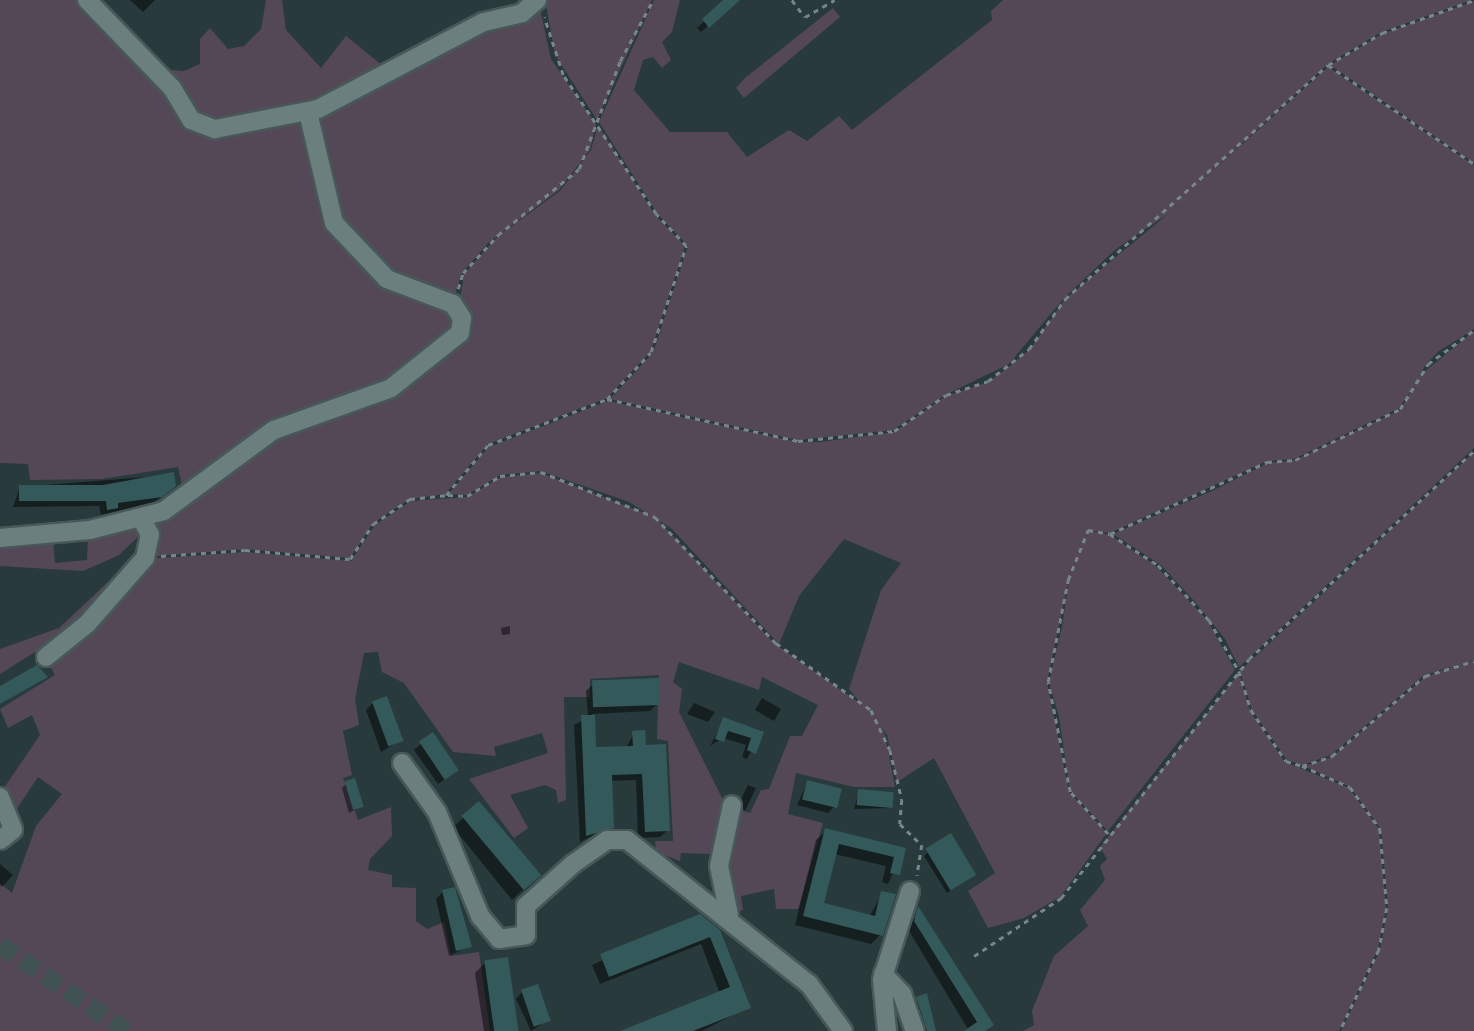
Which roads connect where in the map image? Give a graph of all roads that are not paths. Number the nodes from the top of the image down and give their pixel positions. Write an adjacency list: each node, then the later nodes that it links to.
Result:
1 (87, 0): 3 (street)
2 (540, 6): 3 (street)
3 (308, 112): 4 (street)
4 (142, 519): 5 (street); 6 (street)
5 (0, 538)
6 (46, 656)
7 (402, 764): 12 (street)
8 (0, 797): 10 (street)
9 (732, 805): 12 (street)
10 (0, 840)
11 (910, 891): 13 (street)
12 (731, 920): 14 (street)
13 (883, 974): 15 (street); 16 (street)
14 (843, 1031)
15 (887, 1031)
16 (915, 1031)

